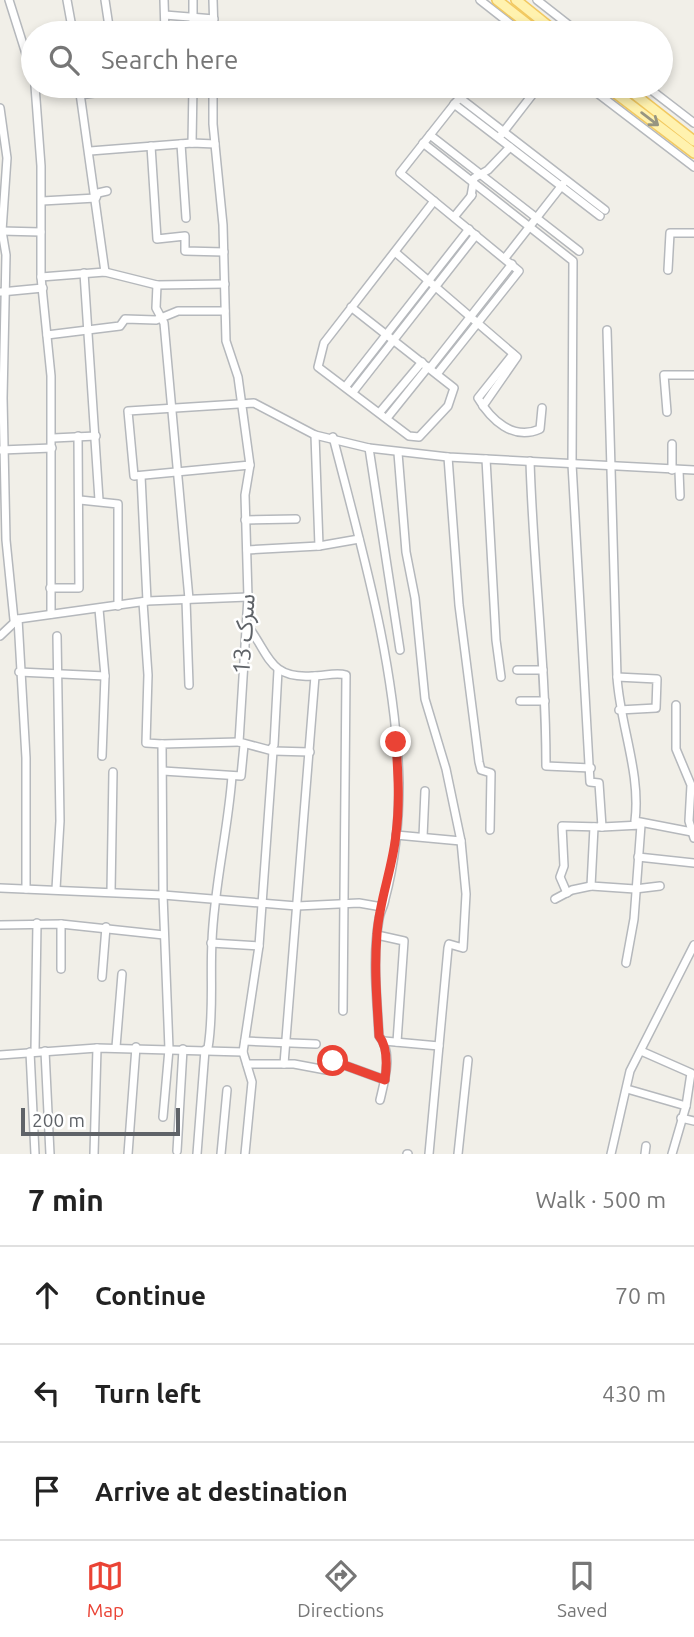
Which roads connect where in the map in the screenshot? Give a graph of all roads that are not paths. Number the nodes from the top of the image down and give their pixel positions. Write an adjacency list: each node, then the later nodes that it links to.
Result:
1 (4, 0): 23 (street)
2 (67, 0): 15 (street)
3 (105, 0): 16 (street)
4 (164, 0): 11 (street)
5 (193, 0): 13 (street)
6 (214, 0): 14 (street)
7 (480, 0): 12 (street)
8 (516, 0): 21 (main road)
9 (537, 0): 22 (street)
10 (501, 3): 12 (street); 20 (main road)
11 (165, 15): 13 (street); 17 (street)
12 (498, 15): 19 (street)
13 (194, 16): 14 (street); 18 (street)
14 (214, 19)
15 (71, 21)
16 (108, 21)
17 (165, 21)
18 (194, 21)
19 (506, 21)
20 (524, 21)
21 (542, 21)
22 (564, 21)
23 (21, 45)
24 (36, 98): 53 (street)
25 (81, 98): 44 (street)
26 (193, 98): 38 (street)
27 (213, 98): 41 (street, سرک 13)
28 (530, 98): 36 (street)
29 (603, 98): 46 (street)
30 (622, 98): 45 (main road, one-way to 45)
31 (639, 98): 37 (main road)
32 (662, 98): 34 (street)
33 (0, 108): 61 (street)
34 (694, 123)
35 (430, 135): 36 (street); 39 (street); 47 (street)
36 (501, 135): 43 (street); 49 (street)
37 (694, 141)
38 (192, 143): 40 (street); 41 (street)
39 (423, 143): 50 (street); 54 (street)
40 (181, 144): 42 (street); 57 (street)
41 (215, 144): 67 (street, سرک 13)
42 (150, 146): 44 (street); 67 (street)
43 (510, 147): 48 (street); 49 (street)
44 (90, 151): 52 (street)
45 (694, 153)
46 (694, 167)
47 (479, 173): 48 (street); 50 (street)
48 (487, 174): 50 (street); 58 (street)
49 (563, 183): 55 (street); 58 (street)
50 (477, 187): 56 (street); 60 (street)
51 (107, 191): 52 (street)
52 (96, 198): 53 (street); 73 (street)
53 (42, 201): 62 (street)
54 (434, 201): 56 (street); 68 (street)
55 (603, 213)
56 (454, 217): 63 (street)
57 (186, 218)
58 (537, 218): 60 (street); 66 (street)
59 (677, 222): 64 (street)
60 (530, 226): 70 (street); 114 (street)
61 (1, 231): 62 (street); 69 (street)
62 (41, 232): 75 (street)
63 (473, 232): 70 (street); 76 (street); 79 (street)
64 (676, 232): 65 (street); 72 (street)
65 (694, 233)
66 (579, 251)
67 (224, 252): 77 (street, سرک 13)
68 (395, 252): 76 (street); 82 (street)
69 (3, 255): 81 (street)
70 (505, 258): 71 (street)
71 (512, 264): 84 (street); 86 (street)
72 (668, 270)
73 (105, 272): 74 (street); 78 (street)
74 (84, 273): 75 (street); 87 (street)
75 (41, 277): 80 (street)
76 (428, 281): 79 (street); 89 (street)
77 (225, 284): 78 (street); 83 (street, سرک 13)
78 (157, 285): 85 (street)
79 (435, 287): 84 (street); 91 (street)
80 (43, 288): 81 (street); 90 (street)
81 (2, 292): 109 (street)
82 (351, 307): 89 (street); 95 (street)
83 (225, 311): 85 (street); 96 (street, سرک 13)
84 (470, 314): 86 (street); 92 (street)
85 (162, 316): 87 (street); 97 (street)
86 (479, 321): 93 (street); 98 (street)
87 (90, 328): 90 (street); 103 (street)
88 (607, 330): 116 (street)
89 (386, 334): 91 (street); 95 (street)
90 (47, 335): 105 (street)
91 (393, 340): 92 (street); 95 (street)
92 (426, 366): 93 (street); 100 (street)
93 (437, 374): 100 (street)
94 (694, 377): 99 (street)
95 (350, 389): 100 (street)
96 (242, 404): 97 (street); 101 (street); 115 (street, سرک 13)
97 (171, 407): 119 (street); 120 (street)
98 (542, 408)
99 (667, 412)
100 (383, 415)
101 (315, 435): 104 (street); 127 (street)
102 (78, 436): 103 (street); 105 (street); 122 (street)
103 (96, 436): 123 (street)
104 (333, 437): 108 (street); 126 (street)
105 (52, 438): 107 (street)
106 (672, 444): 117 (street)
107 (52, 448): 109 (street); 129 (street)
108 (369, 449): 110 (street); 140 (street)
109 (2, 450): 136 (street)
110 (398, 453): 111 (street); 171 (street)
111 (448, 457): 112 (street); 167 (street)
112 (486, 459): 113 (street); 148 (street)
113 (530, 461): 114 (street); 143 (street)
114 (572, 464): 116 (street); 160 (street)
115 (250, 465): 119 (street); 125 (street, سرک 13)
116 (609, 466): 117 (street); 149 (street)
117 (675, 470): 118 (street); 121 (street)
118 (694, 470)
119 (177, 472): 120 (street); 131 (street)
120 (141, 475): 132 (street)
121 (680, 496)
122 (79, 500): 123 (street); 129 (street)
123 (99, 500): 133 (street)
124 (296, 519): 125 (street)
125 (245, 520): 128 (street, سرک 13)
126 (359, 539): 127 (street); 168 (street)
127 (319, 546): 128 (street)
128 (247, 550): 130 (street, سرک 13)
129 (50, 587): 135 (street)
130 (248, 597): 131 (street); 137 (street, سرک 13)
131 (188, 600): 132 (street); 150 (street)
132 (145, 601): 133 (street); 155 (street)
133 (117, 607): 134 (street)
134 (99, 609): 135 (street); 146 (street)
135 (51, 614): 136 (street)
136 (16, 620): 138 (street); 144 (street)
137 (247, 625): 141 (street); 156 (street, سرک 13)
138 (0, 636)
139 (57, 636): 145 (street)
140 (400, 650)
141 (278, 670): 147 (street); 157 (street)
142 (517, 670): 143 (street)
143 (543, 670): 152 (street)
144 (19, 672): 145 (street); 177 (street)
145 (57, 672): 146 (street); 179 (street)
146 (105, 676): 159 (street)
147 (314, 676): 158 (street); 186 (street)
148 (501, 677)
149 (617, 677): 154 (street); 154 (street)
150 (189, 685)
151 (520, 701): 152 (street)
152 (545, 701): 160 (street)
153 (676, 705): 169 (street)
154 (619, 710): 165 (street)
155 (162, 744): 156 (street); 161 (street)
156 (241, 744): 157 (street); 163 (street, سرک 13)
157 (272, 750): 158 (street); 185 (street)
158 (310, 752): 187 (street)
159 (103, 756)
160 (591, 768): 166 (street)
161 (163, 771): 163 (street); 182 (street)
162 (113, 772): 180 (street)
163 (232, 776): 183 (street)
164 (425, 791): 170 (street)
165 (641, 825): 166 (street); 169 (street); 172 (street)
166 (598, 827): 174 (street); 181 (street)
167 (490, 830)
168 (396, 835): 170 (street); 188 (street)
169 (693, 835)
170 (423, 837): 171 (street)
171 (460, 841): 208 (street)
172 (638, 857): 173 (street); 178 (street)
173 (694, 863)
174 (591, 886): 178 (street); 181 (street)
175 (660, 886): 178 (street)
176 (0, 888): 177 (street)
177 (26, 889): 179 (street)
178 (635, 889): 198 (street)
179 (56, 890): 180 (street)
180 (111, 892): 182 (street)
181 (568, 893): 184 (street)
182 (163, 895): 183 (street); 194 (street)
183 (215, 899): 185 (street); 195 (street)
184 (555, 900)
185 (263, 902): 187 (street); 197 (street)
186 (345, 904): 187 (street); 188 (street); 202 (street)
187 (297, 906): 205 (street)
188 (383, 907): 193 (street)
189 (37, 923): 190 (street); 191 (street); 215 (street)
190 (61, 923): 192 (street); 199 (street)
191 (0, 925)
192 (106, 927): 194 (street); 201 (street)
193 (377, 934): 204 (street); 206 (street)
194 (164, 935): 212 (street)
195 (211, 943): 197 (street); 214 (street)
196 (694, 945): 217 (street)
197 (259, 946): 203 (street)
198 (626, 963)
199 (61, 969)
200 (122, 974): 209 (street)
201 (102, 977)
202 (343, 1011)
203 (245, 1041): 205 (street); 218 (street)
204 (384, 1041): 206 (street); 223 (street)
205 (285, 1042): 207 (street); 221 (street)
206 (397, 1042): 208 (street)
207 (316, 1044)
208 (439, 1046): 240 (street)
209 (116, 1047): 210 (street); 211 (street)
210 (136, 1047): 212 (street); 236 (street)
211 (97, 1048): 216 (street); 235 (street)
212 (169, 1049): 213 (street); 229 (street)
213 (183, 1049): 214 (street); 232 (street)
214 (205, 1050): 218 (street); 237 (street)
215 (32, 1051): 216 (street); 219 (street); 233 (street)
216 (45, 1051): 234 (street)
217 (640, 1051): 224 (street); 226 (street)
218 (243, 1052): 222 (street)
219 (0, 1055)
220 (468, 1060): 241 (street)
221 (284, 1063): 222 (street); 223 (street)
222 (247, 1064): 239 (street)
223 (385, 1080): 227 (street)
224 (626, 1088): 228 (street); 242 (street)
225 (227, 1090): 238 (street)
226 (691, 1093): 228 (street)
227 (380, 1100)
228 (686, 1106): 230 (street)
229 (163, 1117)
230 (681, 1118): 231 (street); 243 (street)
231 (694, 1121)
232 (177, 1151)
233 (35, 1154)
234 (50, 1154)
235 (93, 1154)
236 (128, 1154)
237 (197, 1154)
238 (221, 1154)
239 (245, 1154)
240 (429, 1154)
241 (458, 1154)
242 (611, 1154)
243 (672, 1154)

